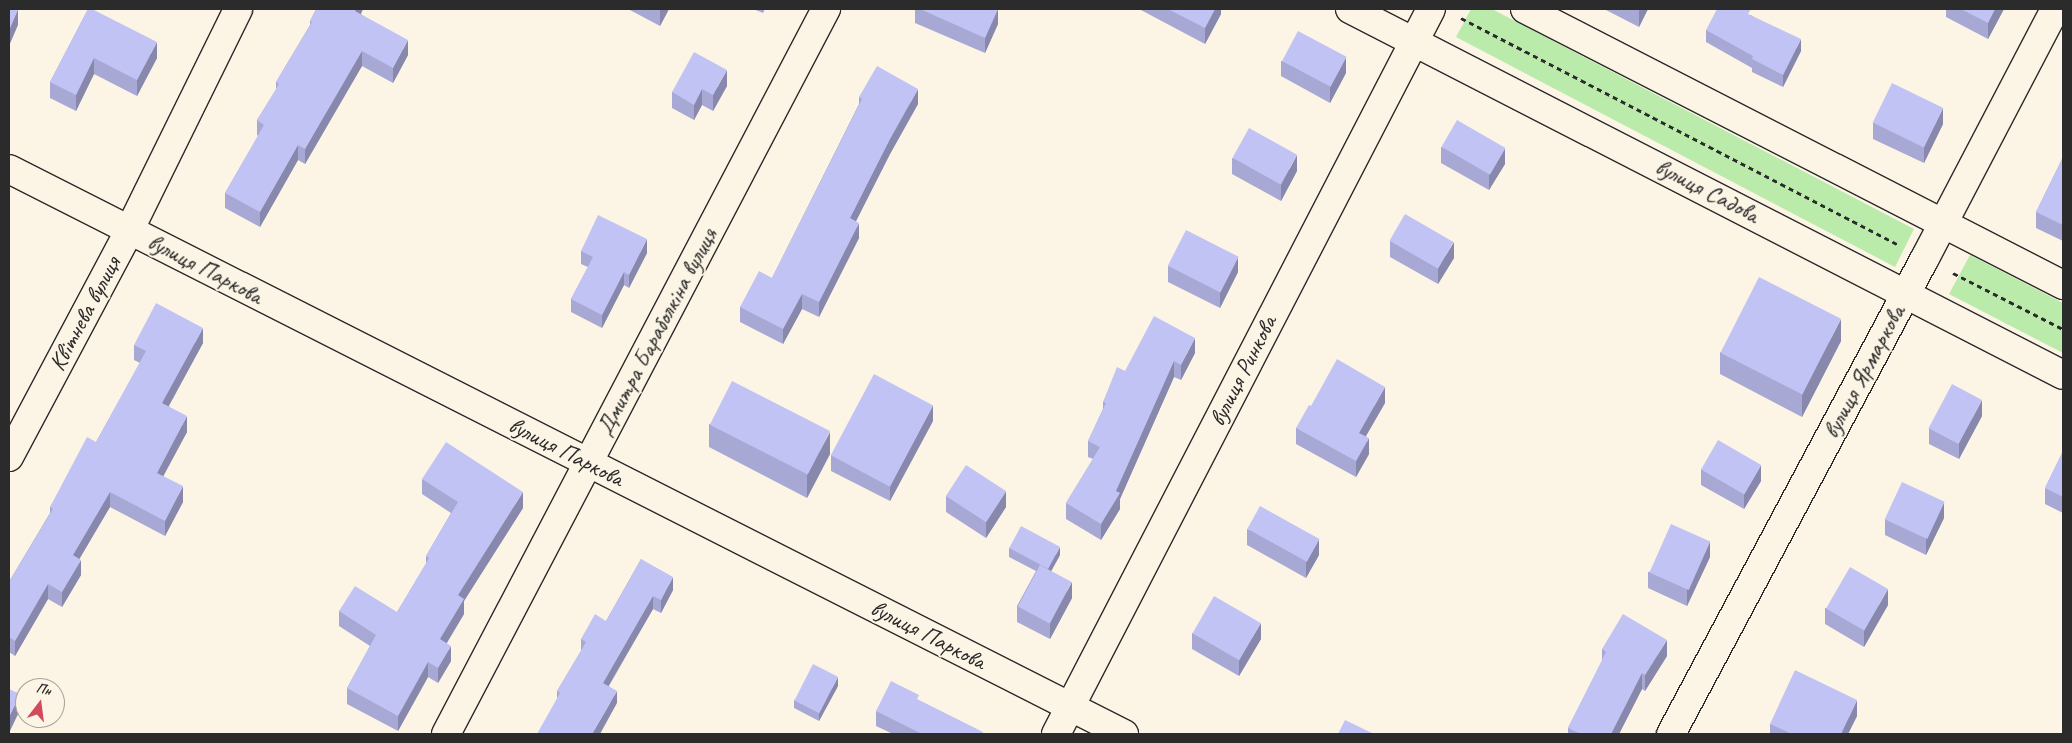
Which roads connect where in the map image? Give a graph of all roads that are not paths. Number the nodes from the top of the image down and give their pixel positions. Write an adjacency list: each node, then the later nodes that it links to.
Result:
1 (238, 9): 10 (street, Квітнева вулиця)
2 (826, 9): 15 (street, Дмитра Бараболкіна вулиця)
3 (1350, 9): 7 (street, вулиця Садова)
4 (1431, 9): 7 (street, вулиця Ринкова)
5 (1525, 9): 9 (street)
6 (2055, 9): 9 (street, вулиця Ярмаркова)
7 (1414, 42): 12 (street, вулиця Садова); 16 (street, вулиця Ринкова)
8 (9, 170): 10 (street, вулиця Паркова)
9 (1942, 223): 11 (street); 12 (street, вулиця Ярмаркова)
10 (129, 231): 14 (street, Квітнева вулиця); 15 (street, вулиця Паркова)
11 (2063, 285)
12 (1906, 293): 13 (street, вулиця Садова); 20 (street, вулиця Ярмаркова)
13 (2063, 375)
14 (9, 457)
15 (589, 463): 16 (street, вулиця Паркова); 17 (street, Дмитра Бараболкіна вулиця)
16 (1070, 707): 18 (street, вулиця Ринкова); 19 (street, вулиця Паркова)
17 (446, 734)
18 (1056, 734)
19 (1124, 734)
20 (1671, 734)

